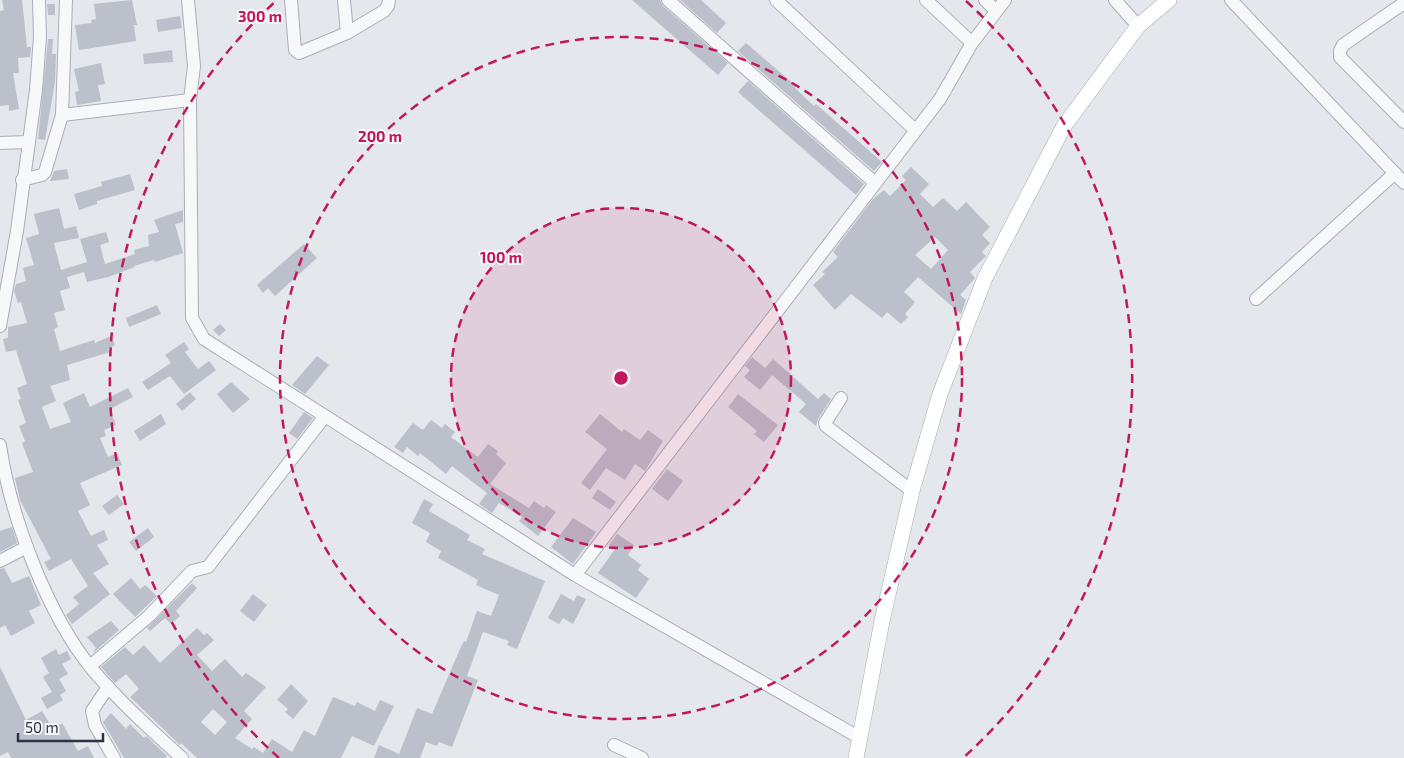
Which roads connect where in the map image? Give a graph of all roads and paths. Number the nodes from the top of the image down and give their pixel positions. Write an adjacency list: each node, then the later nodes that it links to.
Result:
1 (39, 0): 24 (street)
2 (66, 0): 21 (street)
3 (188, 0): 20 (street)
4 (291, 0): 18 (street)
5 (344, 0): 18 (street)
6 (389, 0): 18 (street)
7 (668, 0): 28 (street)
8 (776, 0): 23 (street)
9 (926, 0): 19 (street)
10 (986, 0): 16 (street)
11 (1005, 0): 16 (street)
12 (1115, 0): 17 (street)
13 (1169, 0): 17 (main road)
14 (1231, 0): 26 (street)
15 (1404, 4): 22 (street)
16 (996, 11): 19 (street)
17 (1138, 26): 35 (main road)
18 (347, 33)
19 (972, 43): 23 (street)
20 (190, 100): 21 (street); 33 (street)
21 (62, 115): 27 (street)
22 (1404, 122)
23 (915, 130): 28 (street)
24 (28, 142): 25 (street); 27 (street)
25 (0, 143)
26 (1395, 173): 29 (street); 30 (street)
27 (22, 180): 31 (street)
28 (874, 182): 38 (street)
29 (1404, 183)
30 (1256, 299)
31 (0, 326)
32 (841, 398): 35 (street)
33 (326, 416): 38 (street); 39 (street)
34 (0, 445): 36 (street)
35 (912, 491): 41 (main road)
36 (27, 546): 37 (street); 39 (street)
37 (0, 561)
38 (575, 575): 41 (street)
39 (90, 666): 40 (street)
40 (108, 687): 43 (street); 44 (street)
41 (860, 738): 46 (main road)
42 (614, 746): 45 (street)
43 (114, 758)
44 (182, 758)
45 (642, 758)
46 (856, 758)

